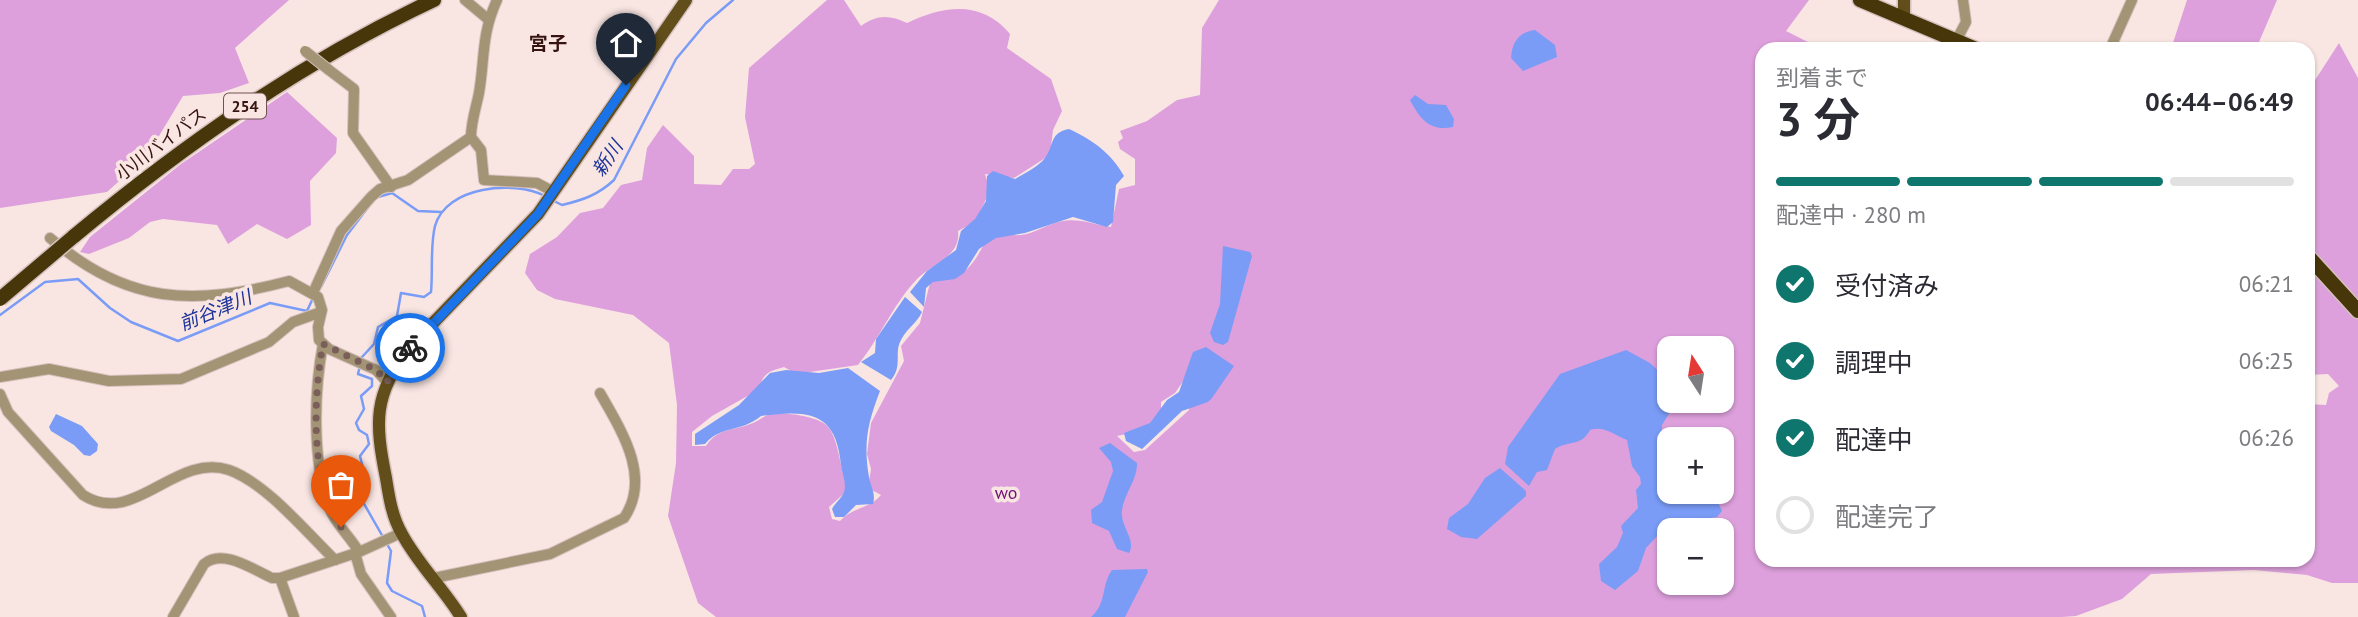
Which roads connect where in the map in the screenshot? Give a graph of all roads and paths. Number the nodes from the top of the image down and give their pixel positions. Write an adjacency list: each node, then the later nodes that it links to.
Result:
1 (434, 0): 20 (highway, 小川バイパス / 254, bridge)
2 (465, 0): 10 (street)
3 (497, 0): 10 (street)
4 (686, 0): 16 (main road)
5 (1860, 0): 9 (highway)
6 (1904, 0): 9 (main road)
7 (1963, 0): 11 (street)
8 (2132, 0): 12 (street)
9 (1904, 18): 11 (highway)
10 (489, 20): 14 (street)
11 (1956, 41)
12 (2113, 42)
13 (302, 48): 15 (street, bridge)
14 (471, 138): 15 (street); 16 (street)
15 (391, 187): 19 (street)
16 (554, 192): 25 (main road)
17 (50, 238): 19 (street)
18 (2315, 264): 21 (highway)
19 (313, 293): 22 (street)
20 (0, 299)
21 (2358, 311)
22 (321, 312): 23 (street); 24 (street)
23 (323, 344): 25 (street); 29 (street)
24 (0, 377)
25 (387, 382): 28 (main road)
26 (600, 393): 32 (street)
27 (0, 394): 30 (street)
28 (401, 533): 29 (street); 32 (main road)
29 (357, 553): 30 (street); 35 (street)
30 (335, 561): 31 (street)
31 (280, 578): 33 (street); 34 (street)
32 (434, 578): 36 (main road)
33 (173, 617)
34 (294, 617)
35 (391, 617)
36 (461, 617)

